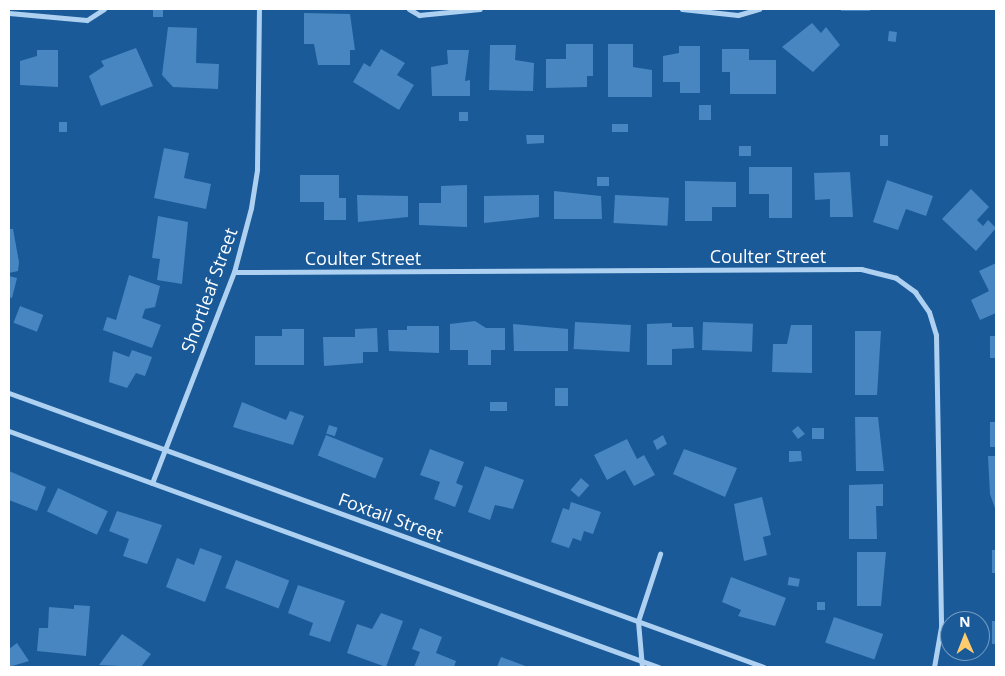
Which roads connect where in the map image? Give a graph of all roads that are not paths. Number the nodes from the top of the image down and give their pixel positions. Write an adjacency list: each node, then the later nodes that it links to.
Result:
1 (104, 9): 7 (street)
2 (259, 9): 8 (street, Shortleaf Street)
3 (409, 9): 4 (street)
4 (480, 9)
5 (682, 9): 6 (street)
6 (759, 9)
7 (9, 14)
8 (234, 272): 11 (street, Shortleaf Street); 18 (street, Coulter Street)
9 (9, 393): 11 (street, Foxtail Street)
10 (9, 430): 12 (street)
11 (164, 449): 12 (street, Shortleaf Street); 14 (street, Foxtail Street)
12 (152, 483): 15 (street)
13 (660, 554): 14 (street)
14 (638, 621): 15 (street); 17 (street, Foxtail Street)
15 (643, 665): 16 (street)
16 (658, 667)
17 (764, 667)
18 (934, 667)

